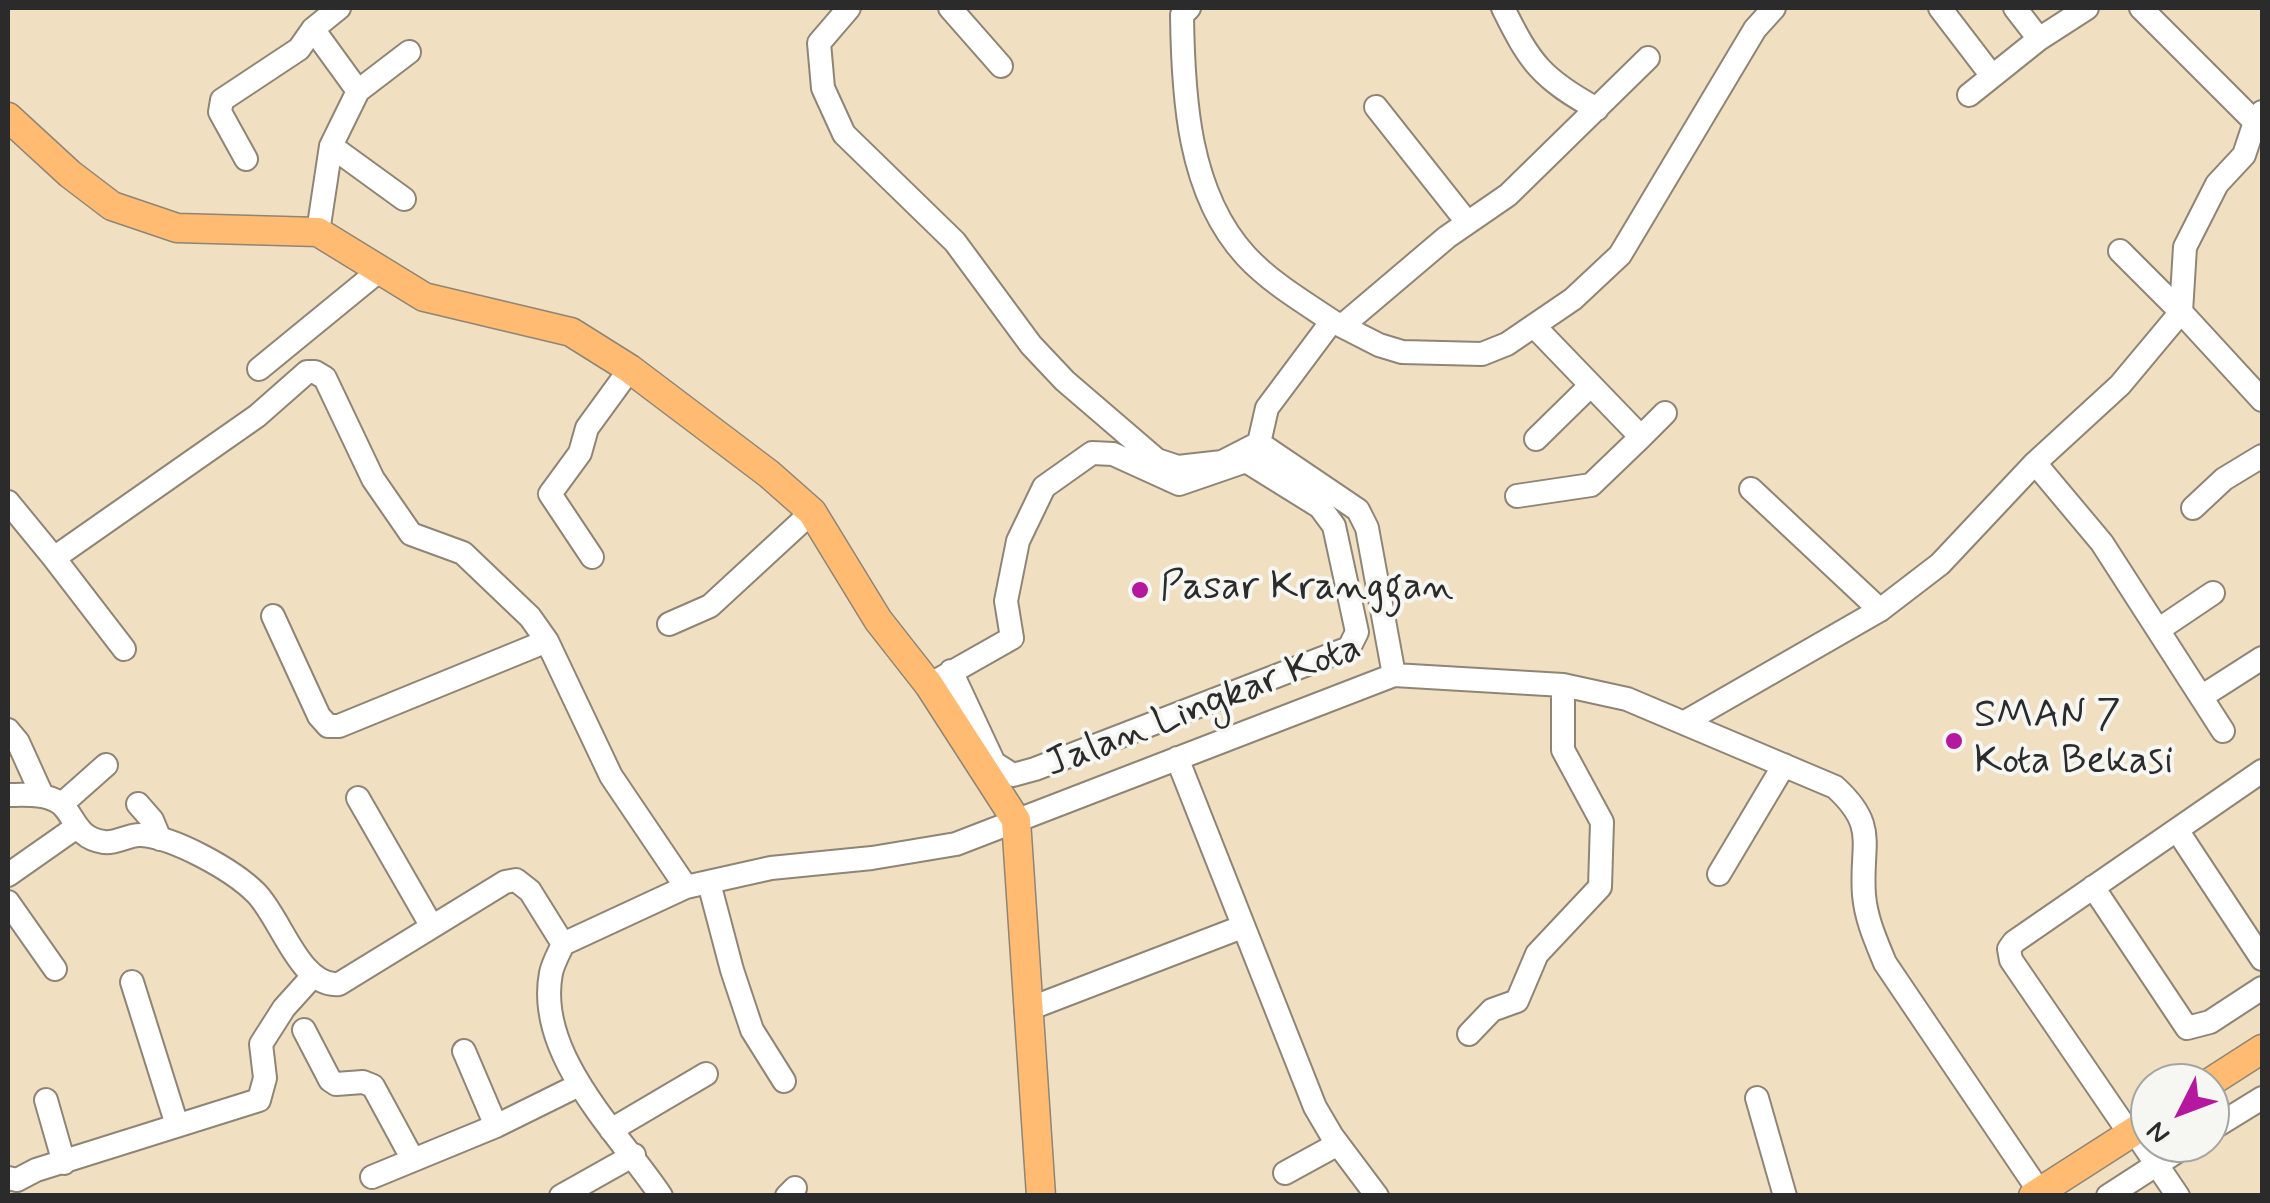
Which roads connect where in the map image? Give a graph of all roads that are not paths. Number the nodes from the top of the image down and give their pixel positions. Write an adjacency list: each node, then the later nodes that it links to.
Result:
1 (339, 8): 11 (street)
2 (849, 8): 40 (street)
3 (950, 8): 15 (street)
4 (1503, 8): 20 (street)
5 (1774, 8): 32 (street)
6 (1940, 8): 16 (street)
7 (2015, 8): 12 (street)
8 (2087, 8): 12 (street)
9 (2141, 8): 22 (street)
10 (1182, 10): 31 (street)
11 (314, 28): 17 (street); 24 (street)
12 (2039, 39): 16 (street)
13 (408, 52): 17 (street)
14 (1648, 58): 20 (street)
15 (1000, 66)
16 (1992, 76): 18 (street)
17 (358, 91): 23 (street)
18 (1969, 94)
19 (1376, 108): 26 (street)
20 (1597, 109): 26 (street)
21 (8, 117): 27 (main road)
22 (2259, 117): 30 (street)
23 (331, 146): 25 (street); 27 (street)
24 (246, 159)
25 (404, 198)
26 (1467, 222): 31 (street)
27 (318, 232): 29 (main road)
28 (2120, 251): 30 (street)
29 (380, 270): 33 (street); 34 (main road)
30 (2182, 312): 36 (street); 42 (street)
31 (1337, 324): 32 (street); 40 (street)
32 (1534, 326): 35 (street)
33 (259, 369)
34 (630, 369): 47 (main road); 48 (street)
35 (1590, 385): 38 (street); 39 (street)
36 (2262, 400)
37 (1665, 413): 38 (street)
38 (1641, 437): 44 (street)
39 (1536, 439)
40 (1259, 442): 59 (street)
41 (2262, 456): 46 (street)
42 (2034, 463): 51 (street); 54 (street)
43 (1751, 489): 51 (street)
44 (1517, 496)
45 (8, 502): 49 (street)
46 (2193, 508)
47 (812, 512): 53 (street); 60 (main road)
48 (592, 557)
49 (54, 558): 55 (street); 56 (street)
50 (2213, 593): 54 (street)
51 (1880, 610): 64 (street)
52 (273, 616): 55 (street)
53 (669, 624)
54 (2158, 630): 63 (street)
55 (547, 641): 83 (street)
56 (124, 649)
57 (1335, 655): 60 (street); 62 (street); 70 (street)
58 (2262, 658): 63 (street)
59 (1394, 675): 61 (street, Jalan Lingkar Kota); 62 (street, Jalan Lingkar Kota)
60 (940, 678): 70 (street); 77 (main road)
61 (1563, 685): 64 (street, Jalan Lingkar Kota); 96 (street)
62 (1356, 690): 67 (street, Jalan Lingkar Kota)
63 (2201, 697): 66 (street)
64 (1685, 722): 69 (street, Jalan Lingkar Kota)
65 (8, 730): 74 (street)
66 (2223, 731)
67 (1177, 758): 75 (street, Jalan Lingkar Kota); 87 (street)
68 (106, 764): 74 (street)
69 (1784, 764): 81 (street); 120 (street, Jalan Lingkar Kota)
70 (1035, 769): 75 (street)
71 (2262, 771): 79 (street)
72 (8, 795): 74 (street)
73 (358, 798): 86 (street)
74 (52, 800): 78 (street)
75 (1058, 803): 77 (street, Jalan Lingkar Kota)
76 (138, 804): 80 (street)
77 (1016, 820): 83 (street, Jalan Lingkar Kota); 94 (main road)
78 (75, 828): 80 (street); 82 (street)
79 (2177, 830): 84 (street); 89 (street)
80 (160, 839): 91 (street)
81 (1719, 874)
82 (8, 875)
83 (698, 885): 88 (street, Jalan Lingkar Kota); 101 (street)
84 (2093, 887): 93 (street); 106 (street)
85 (8, 902): 90 (street)
86 (431, 925): 88 (street); 91 (street)
87 (1242, 927): 94 (street); 112 (street)
88 (563, 944): 102 (street)
89 (2262, 959)
90 (55, 969)
91 (312, 977): 108 (street)
92 (132, 982): 108 (street)
93 (2262, 988)
94 (1026, 1010): 123 (main road)
95 (304, 1030): 114 (street)
96 (1470, 1034)
97 (2262, 1048): 99 (main road)
98 (464, 1051): 109 (street)
99 (2230, 1069)
100 (706, 1074): 110 (street)
101 (784, 1081)
102 (580, 1085): 109 (street); 110 (street)
103 (1757, 1098): 125 (street)
104 (2262, 1098): 107 (street)
105 (46, 1100): 115 (street)
106 (2130, 1117)
107 (2230, 1118)
108 (177, 1124): 115 (street)
109 (496, 1126): 114 (street)
110 (611, 1130): 113 (street)
111 (2130, 1133): 120 (main road)
112 (1338, 1144): 117 (street); 124 (street)
113 (634, 1155): 121 (street); 122 (street)
114 (412, 1158): 118 (street)
115 (64, 1163): 119 (street)
116 (2156, 1164): 126 (street); 127 (street)
117 (1285, 1174)
118 (372, 1177)
119 (8, 1178)
120 (2036, 1194)
121 (561, 1196)
122 (661, 1196)
123 (1041, 1196)
124 (1378, 1196)
125 (1786, 1196)
126 (2108, 1196)
127 (2178, 1196)

